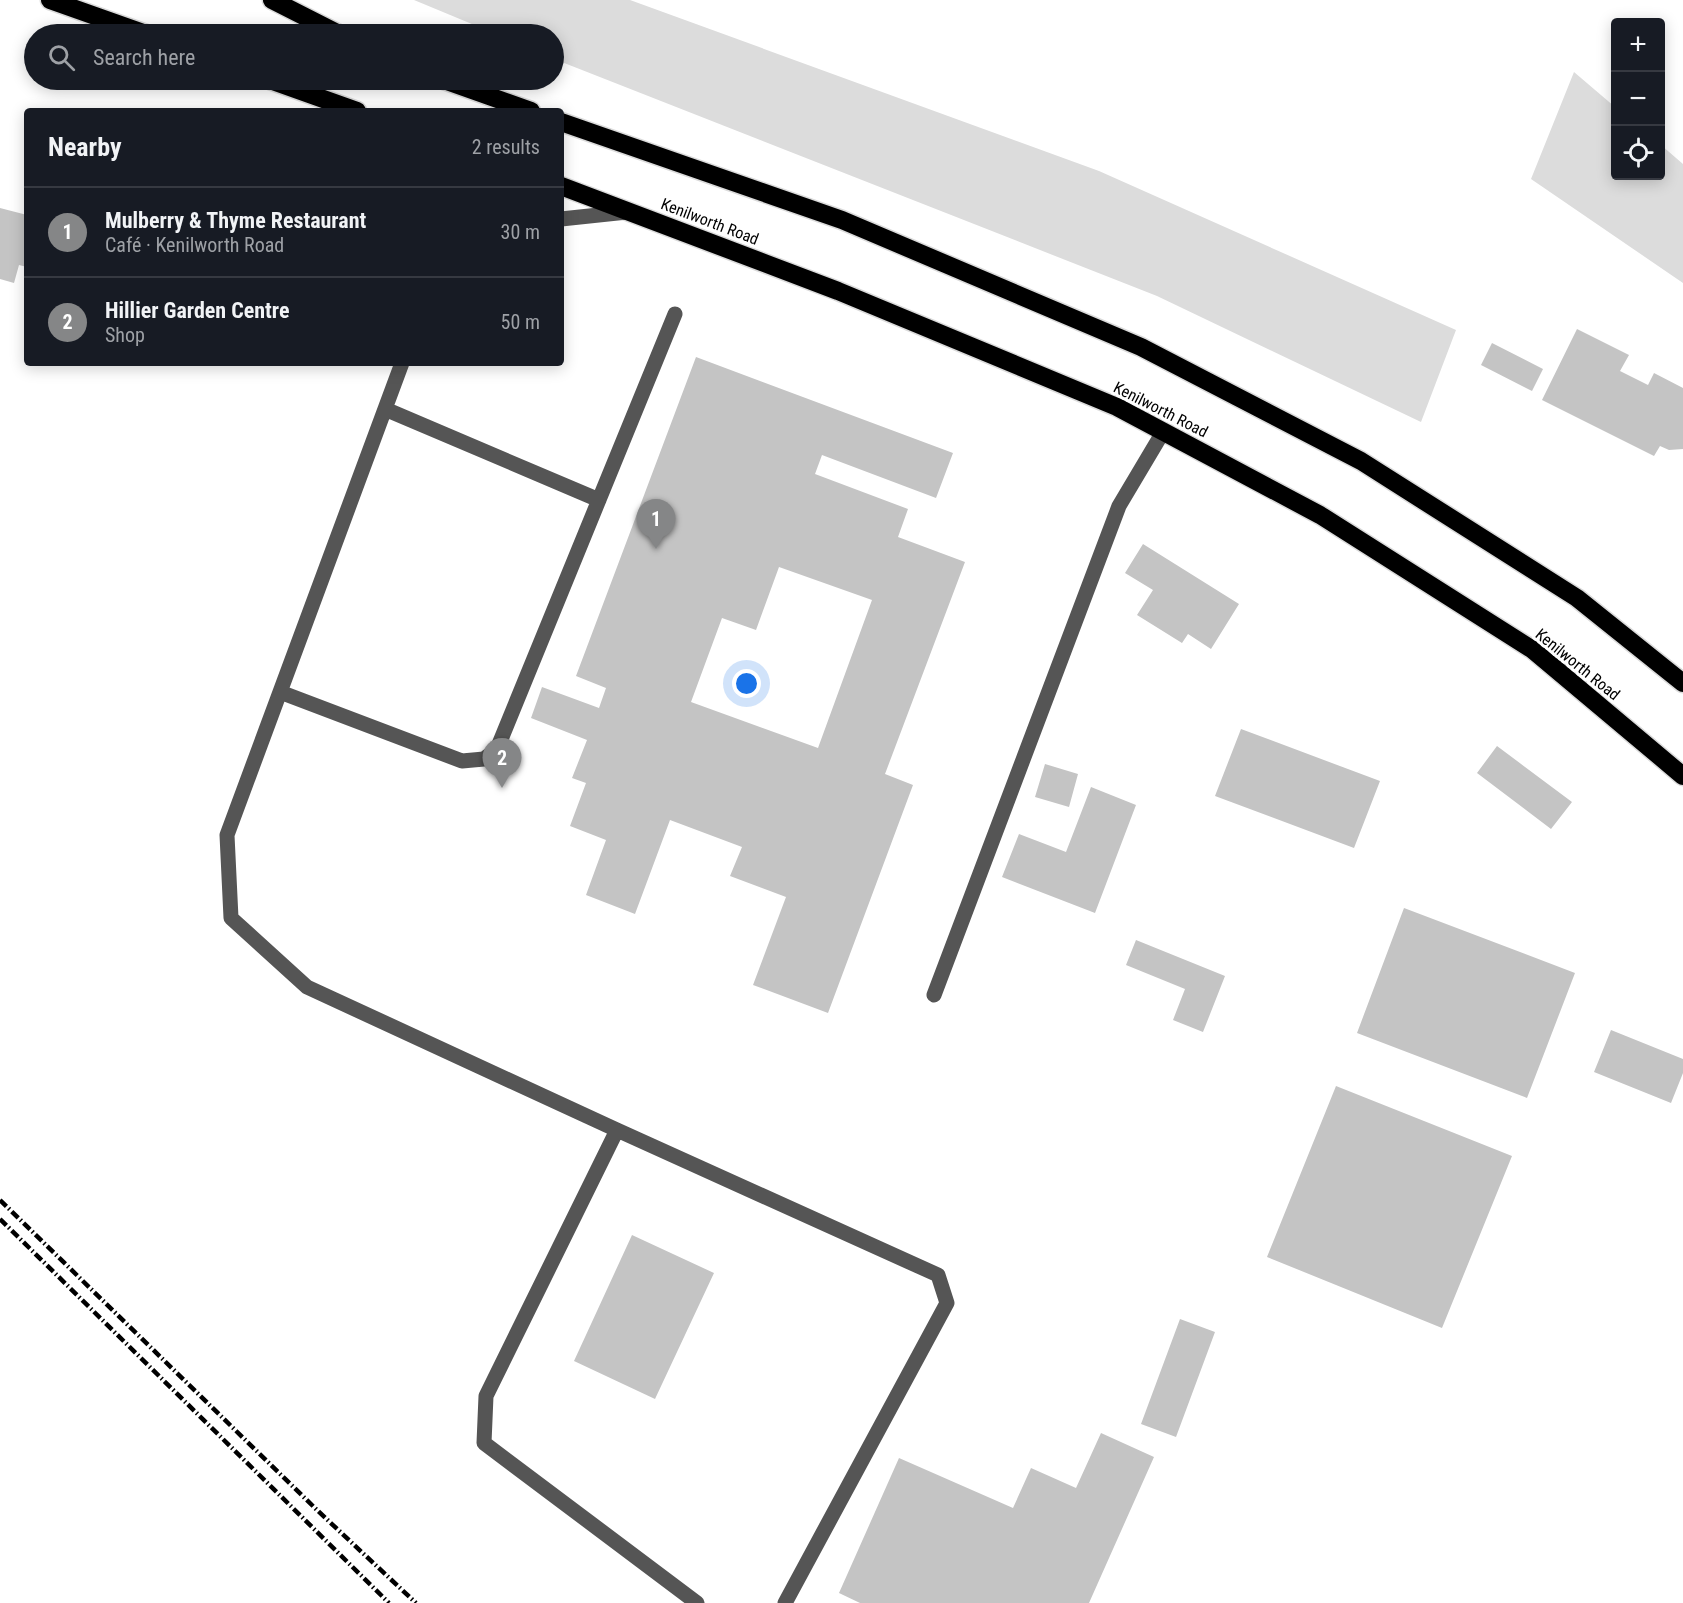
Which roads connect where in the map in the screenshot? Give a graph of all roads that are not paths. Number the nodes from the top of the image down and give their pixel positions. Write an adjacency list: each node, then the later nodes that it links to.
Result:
1 (50, 0): 3 (highway)
2 (272, 0): 4 (highway)
3 (118, 24)
4 (319, 24)
5 (295, 90): 7 (highway)
6 (472, 90): 8 (highway)
7 (338, 107)
8 (523, 108)
9 (564, 123): 18 (highway)
10 (564, 187): 11 (highway, Kenilworth Road)
11 (630, 211): 12 (lane); 16 (highway, Kenilworth Road)
12 (564, 219)
13 (675, 314): 17 (lane)
14 (401, 366): 15 (lane)
15 (385, 409): 17 (lane); 19 (lane)
16 (1163, 432): 20 (highway, Kenilworth Road); 21 (lane)
17 (599, 500): 19 (lane)
18 (1683, 683)
19 (280, 692): 22 (lane)
20 (1683, 776)
21 (934, 995)
22 (617, 1130): 23 (lane); 24 (lane)
23 (697, 1603)
24 (785, 1603)

